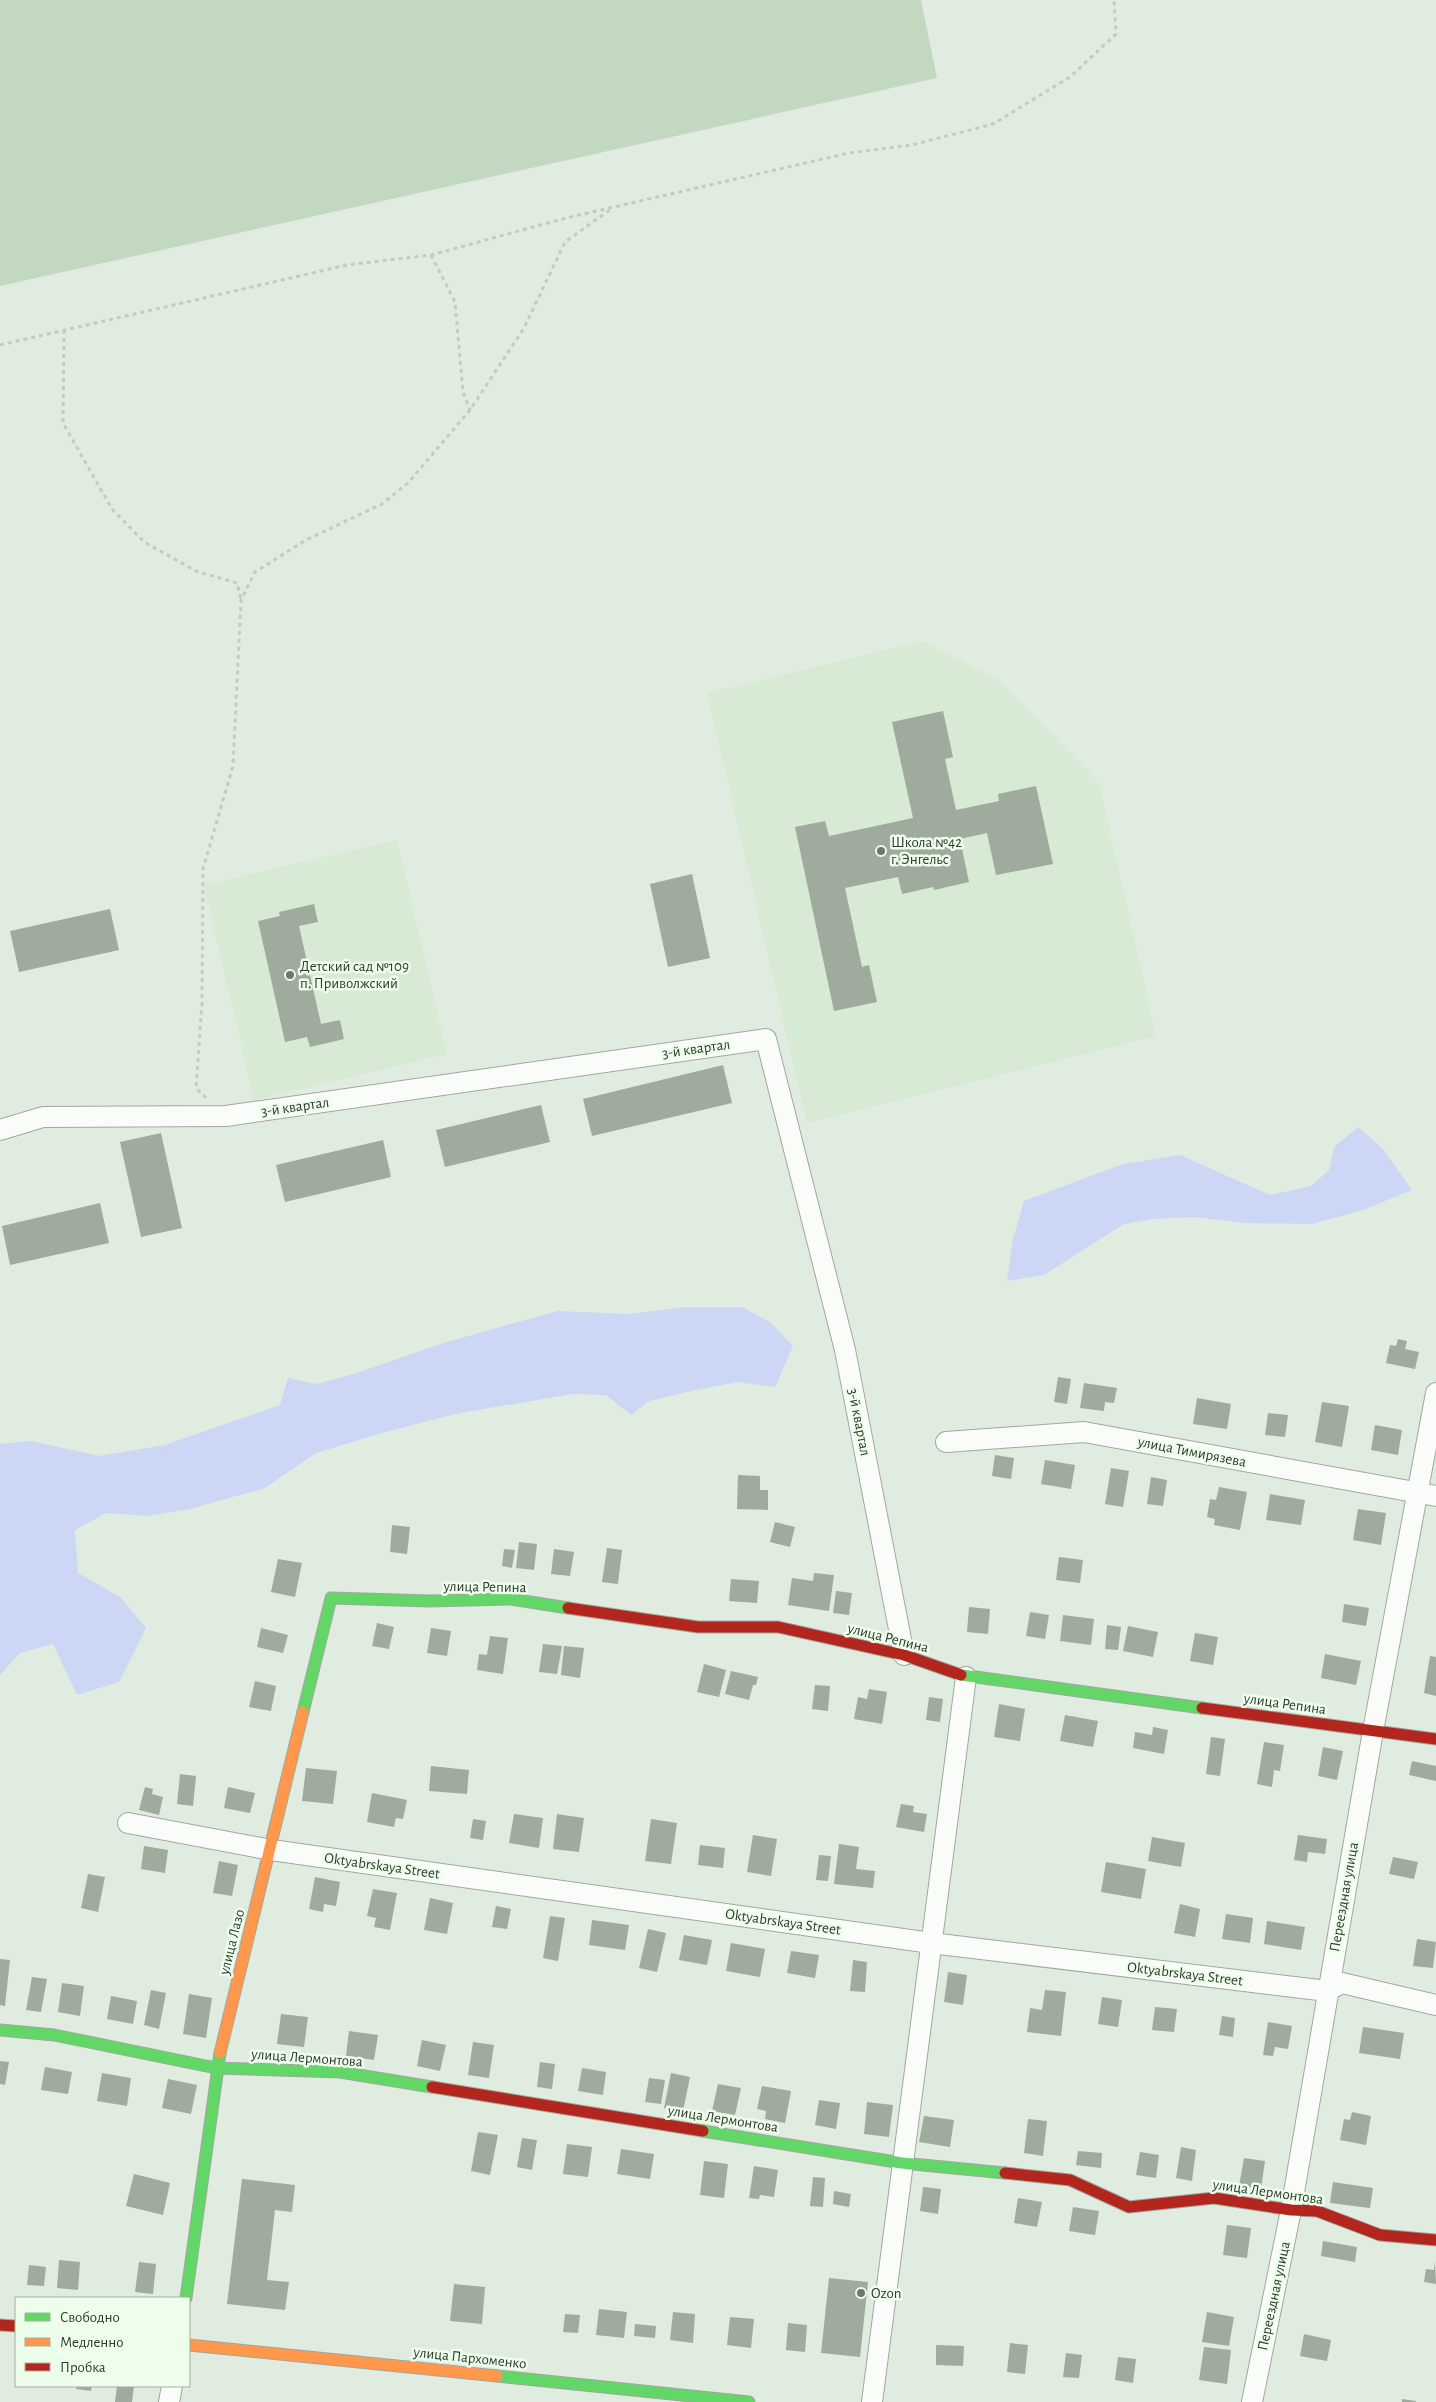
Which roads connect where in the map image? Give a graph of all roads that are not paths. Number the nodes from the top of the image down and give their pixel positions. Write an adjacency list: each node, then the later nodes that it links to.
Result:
1 (0, 1130): 7 (street, 3-й квартал)
2 (1436, 1392): 4 (street, Переездная улица)
3 (946, 1442): 4 (street, улица Тимирязева)
4 (1416, 1494): 5 (street, улица Тимирязева); 9 (street, Переездная улица)
5 (1436, 1496)
6 (331, 1598): 7 (street, улица Репина); 12 (street, улица Лазо)
7 (904, 1655): 8 (street, улица Репина)
8 (966, 1676): 9 (street, улица Репина); 13 (street)
9 (1373, 1731): 10 (street, улица Репина); 14 (street, Переездная улица)
10 (1436, 1739)
11 (128, 1823): 12 (street, Oktyabrskaya Street)
12 (271, 1850): 13 (street, Oktyabrskaya Street); 17 (street, улица Лазо)
13 (931, 1943): 14 (street, Oktyabrskaya Street); 18 (street)
14 (1327, 1991): 15 (street, Oktyabrskaya Street); 19 (street, Переездная улица)
15 (1436, 2004)
16 (0, 2030): 17 (street, улица Лермонтова)
17 (216, 2068): 18 (street, улица Лермонтова); 21 (street, улица Лазо)
18 (902, 2162): 19 (street, улица Лермонтова); 28 (street)
19 (1291, 2210): 20 (street, улица Лермонтова); 29 (street, Переездная улица)
20 (1436, 2240)
21 (186, 2297)
22 (0, 2325): 23 (street)
23 (15, 2326)
24 (190, 2344): 27 (street, улица Пархоменко)
25 (172, 2387): 26 (street)
26 (169, 2402)
27 (749, 2402)
28 (872, 2402)
29 (1252, 2402)

